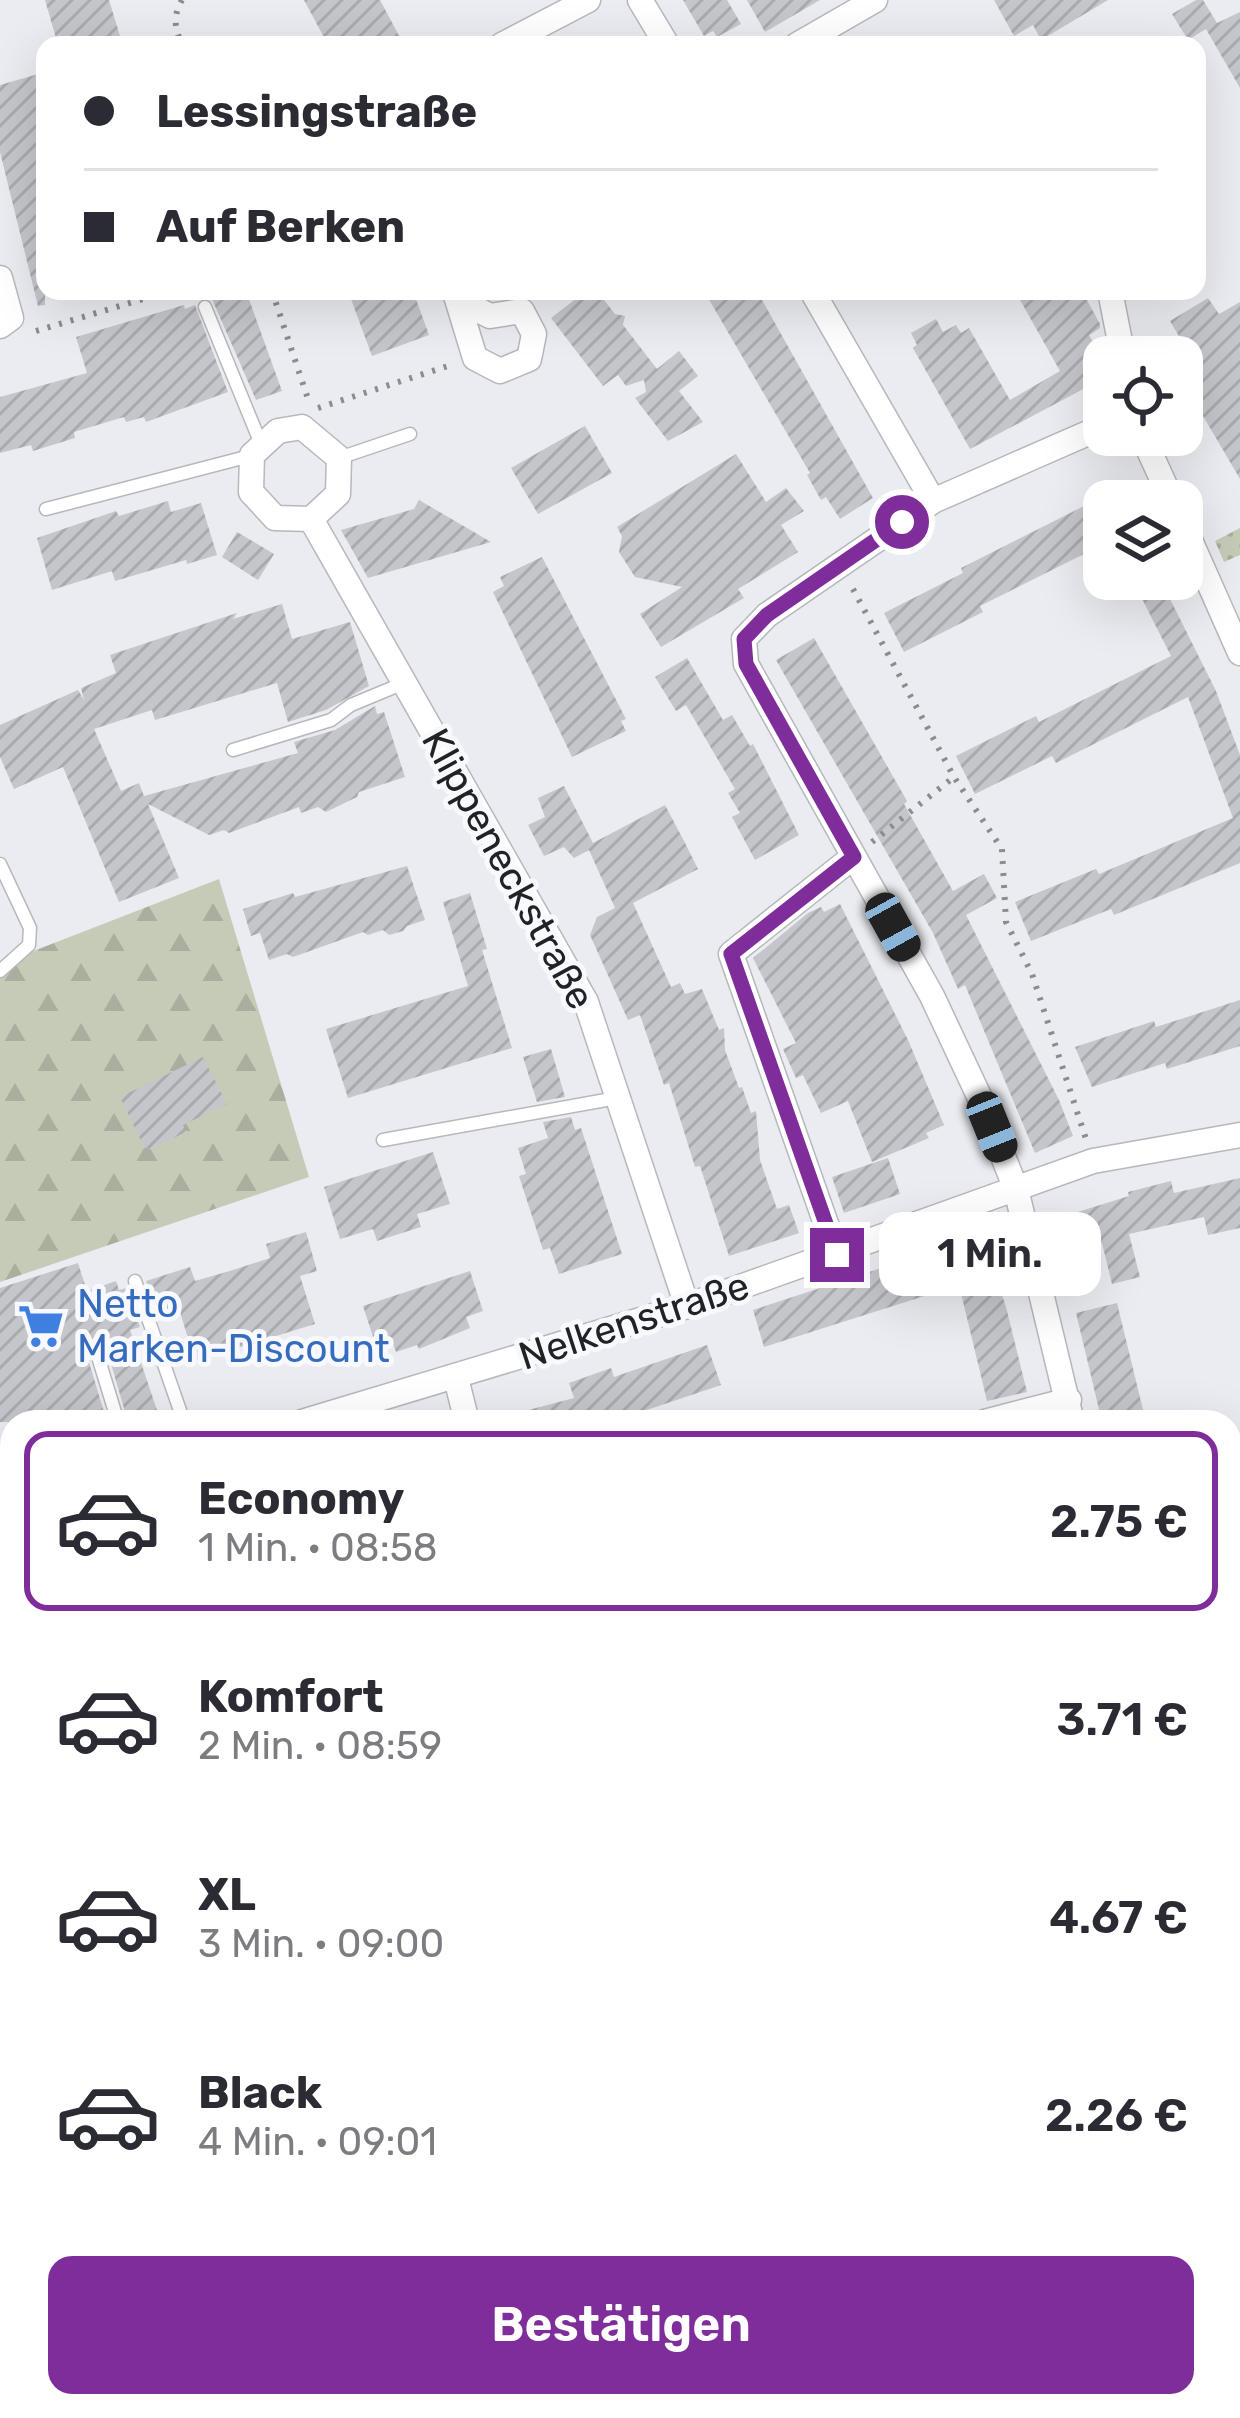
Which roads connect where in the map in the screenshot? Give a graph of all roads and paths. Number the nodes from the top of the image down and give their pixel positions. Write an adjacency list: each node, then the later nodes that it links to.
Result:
1 (182, 0): 5 (path)
2 (588, 0): 6 (street)
3 (640, 0): 7 (street)
4 (875, 0): 8 (street)
5 (178, 36)
6 (519, 36)
7 (662, 36)
8 (813, 36)
9 (0, 278): 17 (street)
10 (140, 300): 17 (path)
11 (275, 300): 19 (path)
12 (457, 300): 19 (street)
13 (463, 300): 19 (street)
14 (817, 300): 24 (street)
15 (1112, 300): 18 (street)
16 (205, 307): 22 (lane)
17 (2, 325)
18 (1119, 336)
19 (475, 358)
20 (410, 434): 23 (lane)
21 (1083, 435): 24 (street)
22 (256, 449): 23 (street); 25 (lane); 26 (street)
23 (339, 458): 26 (street)
24 (933, 501): 27 (street)
25 (46, 509)
26 (311, 519): 30 (street, Klippeneckstraße)
27 (839, 565): 32 (path); 33 (street)
28 (1203, 569): 29 (street)
29 (1240, 653)
30 (405, 683): 31 (lane); 36 (street, Klippeneckstraße)
31 (233, 750)
32 (954, 777): 33 (path); 39 (path)
33 (854, 857): 40 (street); 41 (street)
34 (0, 864): 35 (lane)
35 (0, 971)
36 (618, 1098): 38 (lane); 43 (street, Klippeneckstraße)
37 (1240, 1135): 39 (street, Nelkenstraße)
38 (383, 1139)
39 (1093, 1161): 40 (street, Nelkenstraße)
40 (1016, 1189): 41 (street, Nelkenstraße); 50 (street)
41 (837, 1255): 43 (street, Nelkenstraße)
42 (134, 1281): 47 (lane)
43 (687, 1306): 45 (street, Nelkenstraße)
44 (99, 1360): 46 (lane)
45 (456, 1378): 48 (street, Nelkenstraße); 49 (street)
46 (114, 1410)
47 (180, 1410)
48 (336, 1410)
49 (464, 1410)
50 (1070, 1410)

